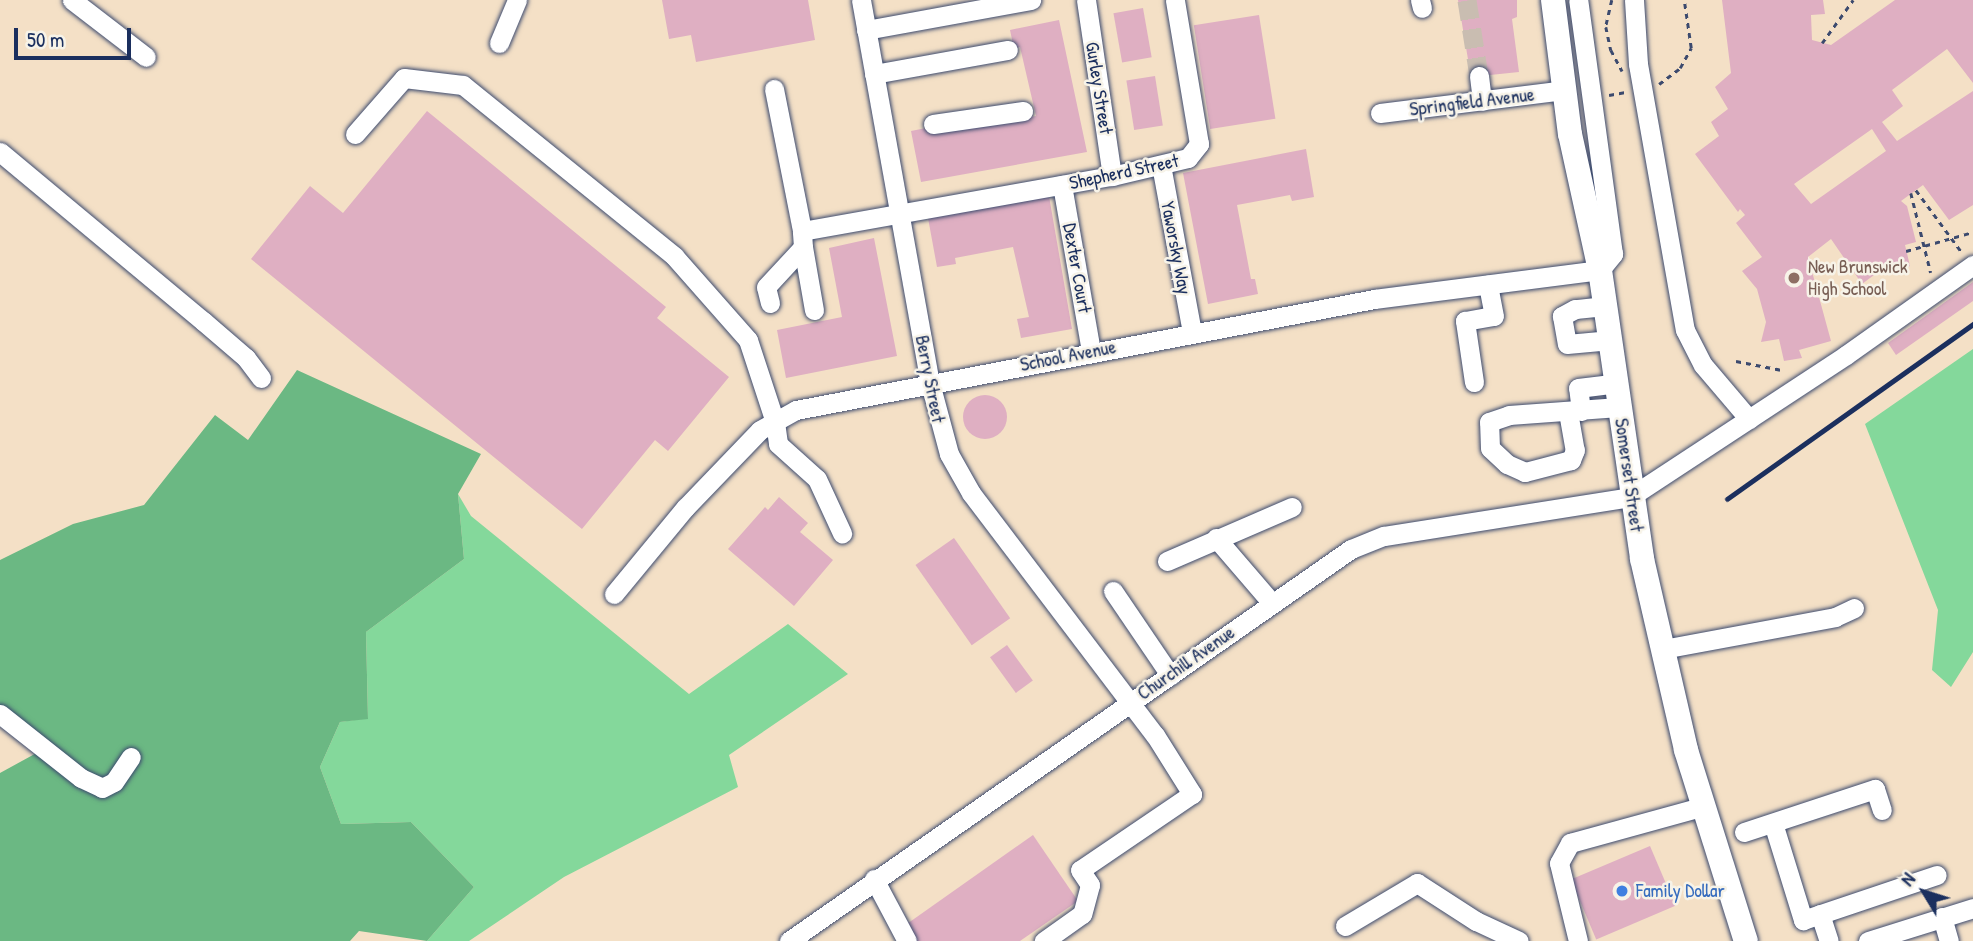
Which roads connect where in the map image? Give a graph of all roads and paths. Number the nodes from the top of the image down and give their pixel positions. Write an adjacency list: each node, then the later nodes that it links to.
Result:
1 (72, 0): 18 (street)
2 (517, 0): 15 (street)
3 (861, 0): 14 (street, Berry Street)
4 (1031, 0): 13 (street)
5 (1086, 0): 34 (street, Gurley Street)
6 (1175, 0): 33 (street, Shepherd Street)
7 (1553, 0): 25 (main road, Somerset Street)
8 (1578, 0): 45 (street)
9 (1612, 0): 21 (path)
10 (1634, 0): 61 (street)
11 (1684, 0): 22 (path)
12 (1853, 0): 16 (path)
13 (979, 5): 14 (street)
14 (866, 30): 19 (street, Berry Street)
15 (499, 43)
16 (1822, 43)
17 (1008, 50): 19 (street)
18 (146, 57)
19 (874, 74): 38 (street, Berry Street)
20 (1479, 76): 27 (street)
21 (1626, 76)
22 (1657, 86)
23 (774, 89): 41 (street)
24 (1633, 92): 26 (path)
25 (1564, 94): 27 (street, Springfield Avenue); 45 (main road, Somerset Street)
26 (1598, 97)
27 (1482, 101): 29 (street, Springfield Avenue)
28 (1023, 111): 30 (street)
29 (1380, 113)
30 (933, 124)
31 (355, 134): 62 (street)
32 (0, 152): 56 (street)
33 (1161, 165): 34 (street, Shepherd Street); 51 (street, Yaworsky Way)
34 (1112, 176): 35 (street, Shepherd Street)
35 (1062, 185): 38 (street, Shepherd Street); 53 (street, Dexter Court)
36 (1916, 190): 40 (path)
37 (1911, 193): 42 (path)
38 (899, 217): 41 (street, Shepherd Street); 58 (street, Berry Street)
39 (1973, 232): 40 (path)
40 (1952, 238): 42 (path); 44 (path)
41 (803, 239): 48 (street); 50 (street)
42 (1924, 246): 43 (path); 46 (path)
43 (1906, 251)
44 (1967, 258): 61 (street)
45 (1600, 270): 47 (street, School Avenue); 49 (main road, Somerset Street)
46 (1931, 273)
47 (1488, 285): 51 (street, School Avenue); 57 (street)
48 (770, 303)
49 (1605, 306): 52 (main road, Somerset Street); 52 (street)
50 (814, 310)
51 (1192, 331): 53 (street, School Avenue)
52 (1611, 340): 59 (main road, Somerset Street)
53 (1091, 352): 58 (street, School Avenue)
54 (1736, 361): 55 (path)
55 (1782, 370)
56 (261, 378)
57 (1474, 382)
58 (930, 383): 62 (street, School Avenue); 74 (street, Berry Street)
59 (1617, 395): 60 (street); 63 (main road, Somerset Street)
60 (1574, 411): 60 (street)
61 (1749, 419): 63 (street)
62 (775, 422): 65 (street); 69 (street, School Avenue)
63 (1630, 497): 70 (street, Churchill Avenue); 72 (main road, Somerset Street)
64 (1293, 507): 66 (street)
65 (842, 533)
66 (1216, 538): 67 (street); 70 (street)
67 (1167, 561)
68 (1113, 591): 73 (street)
69 (614, 594)
70 (1272, 603): 73 (street, Churchill Avenue)
71 (1854, 608): 72 (street)
72 (1663, 649): 77 (main road, Somerset Street)
73 (1170, 675): 74 (street, Churchill Avenue)
74 (1128, 705): 82 (street, Churchill Avenue); 90 (street, Berry Street)
75 (0, 715): 76 (street)
76 (131, 757)
77 (1704, 806): 92 (street); 93 (main road, Somerset Street)
78 (1882, 810): 79 (street)
79 (1773, 823): 80 (street); 84 (street)
80 (1744, 832)
81 (1937, 875): 84 (street)
82 (874, 879): 88 (street, Churchill Avenue); 89 (street)
83 (1973, 908): 85 (street)
84 (1820, 914): 94 (street)
85 (1942, 917): 87 (street); 96 (street)
86 (1345, 926): 91 (street)
87 (1909, 935): 95 (street)
88 (789, 941)
89 (908, 941)
90 (1044, 941)
91 (1519, 941)
92 (1578, 941)
93 (1746, 941)
94 (1829, 941)
95 (1868, 941)
96 (1949, 941)

